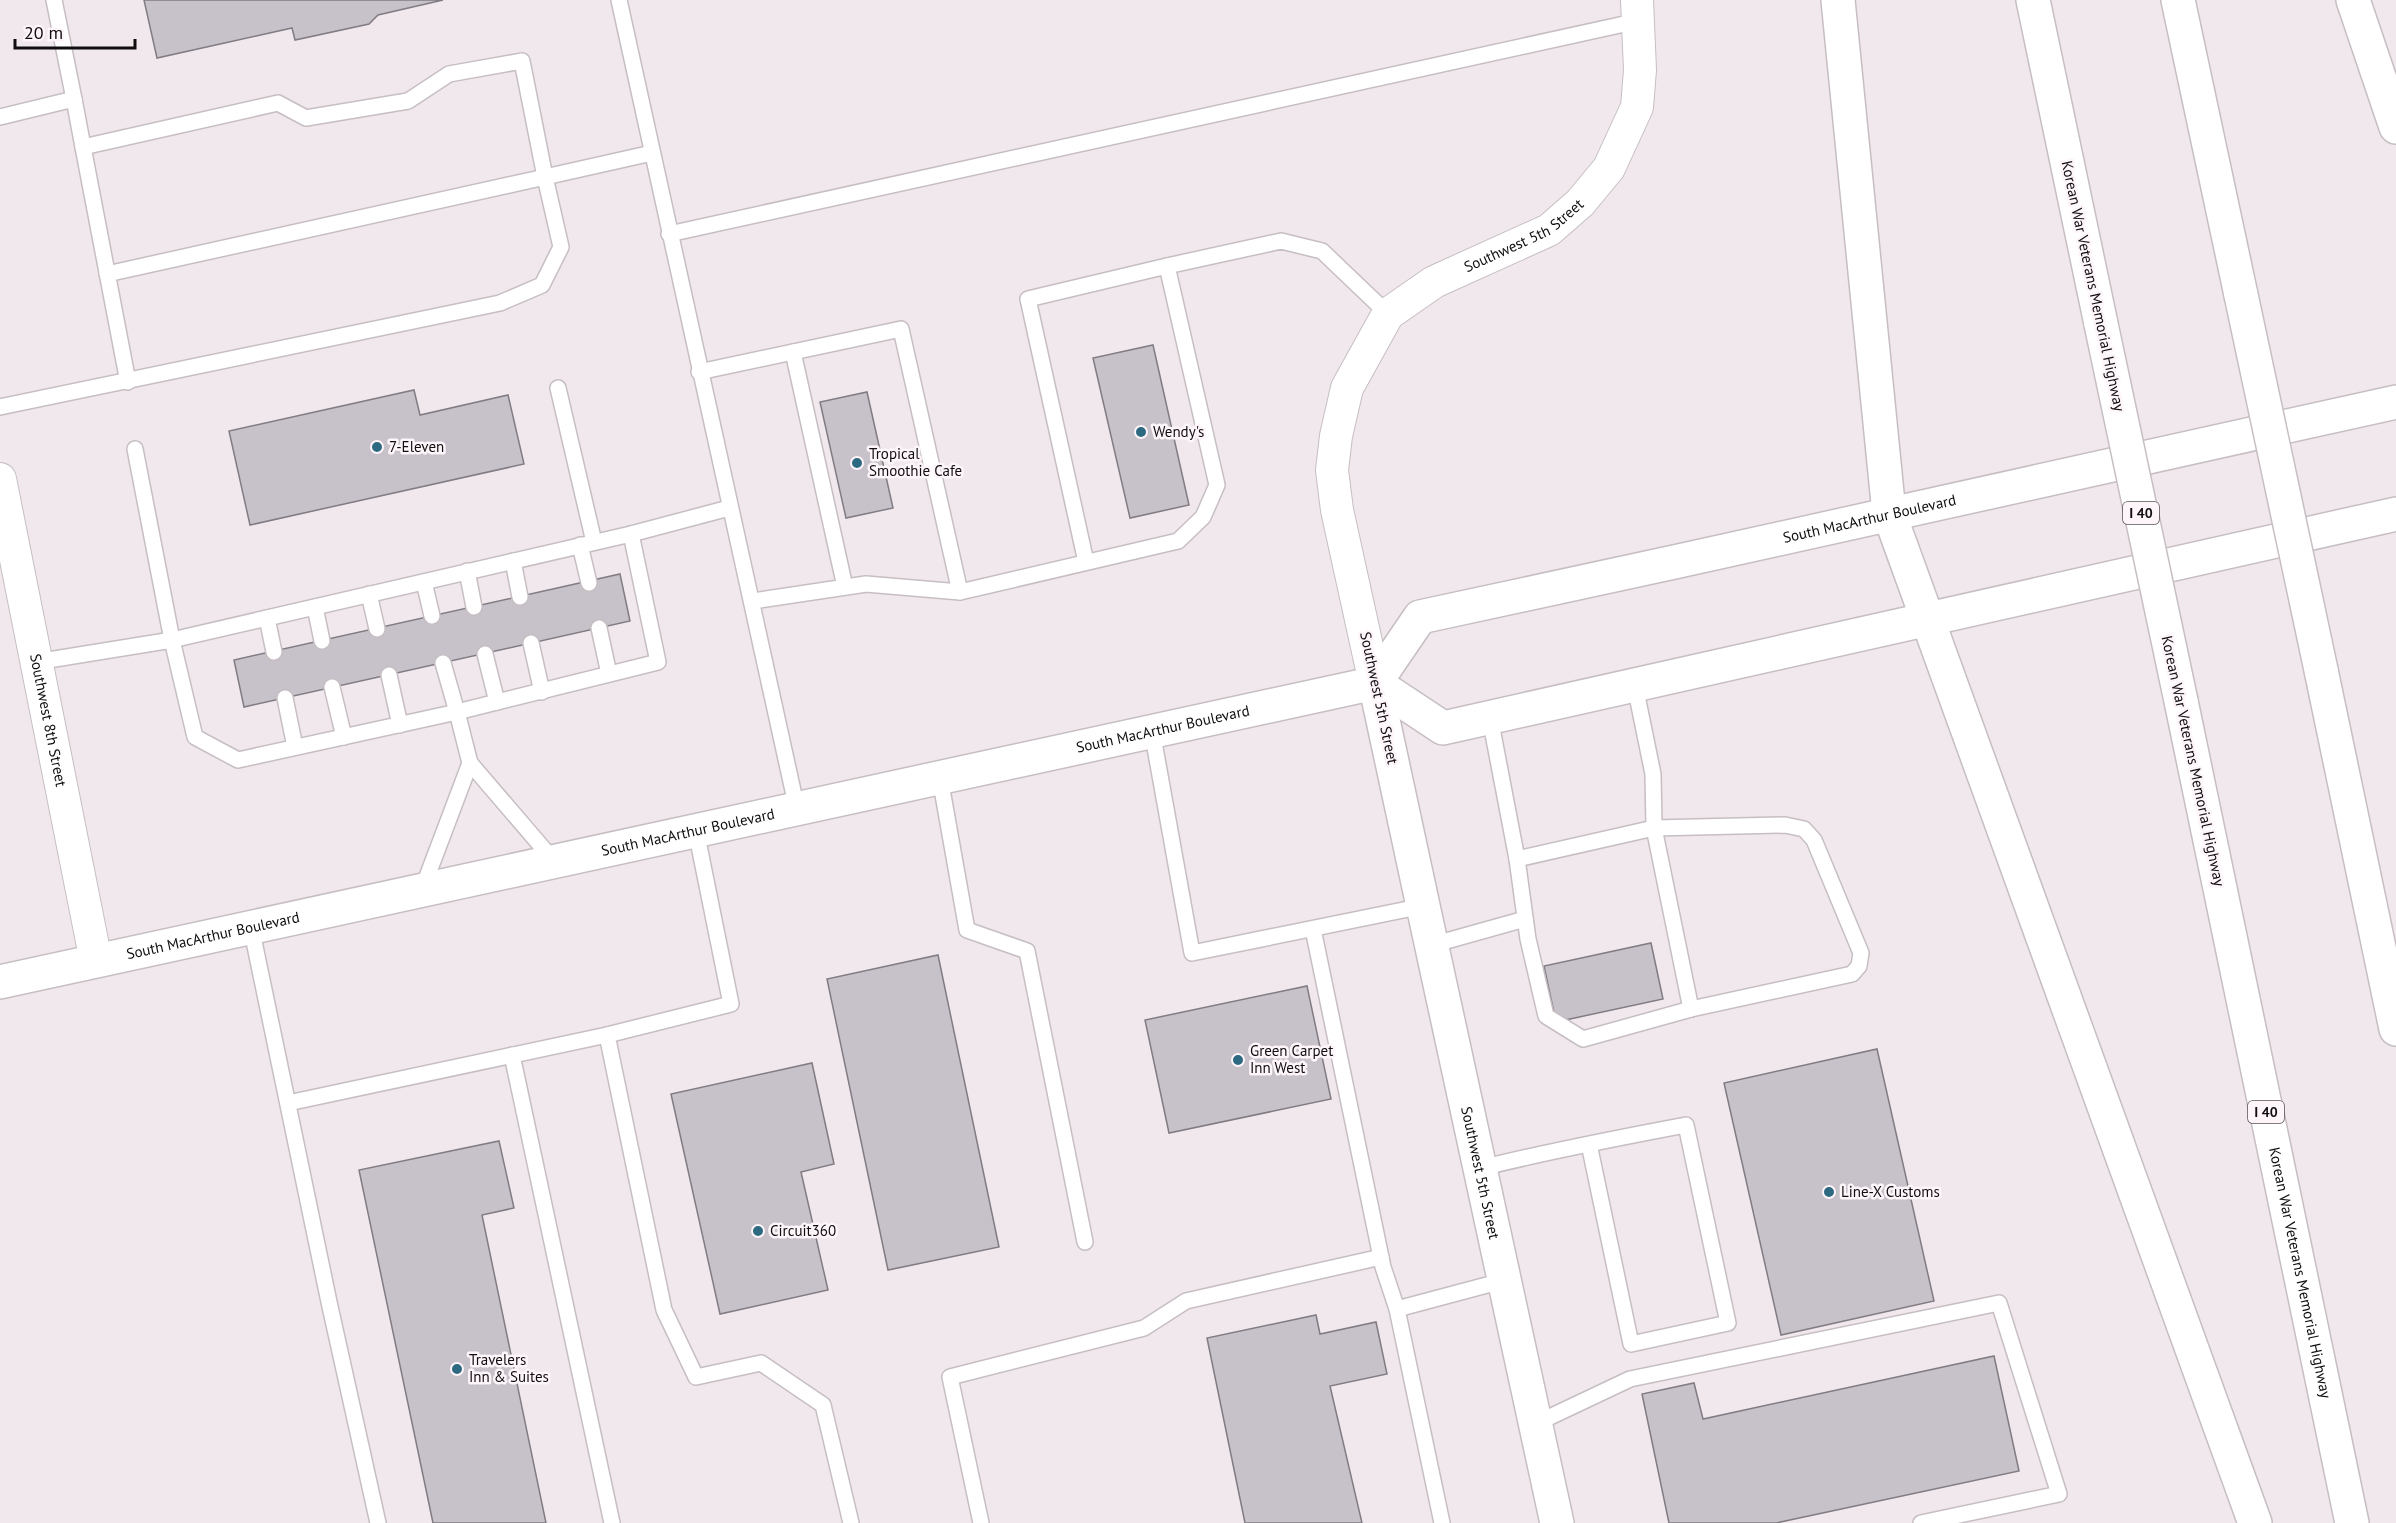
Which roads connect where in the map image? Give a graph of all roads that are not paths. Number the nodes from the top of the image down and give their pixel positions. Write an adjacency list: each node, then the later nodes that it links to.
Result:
1 (54, 0): 8 (lane)
2 (619, 0): 12 (lane)
3 (1838, 0): 27 (main road)
4 (2033, 0): 104 (main road, Korean War Veterans Memorial Highway / I 40, bridge)
5 (2178, 0): 85 (main road, bridge)
6 (2353, 0): 10 (main road)
7 (1637, 11): 14 (lane); 17 (street, Southwest 5th Street)
8 (74, 99): 9 (lane); 11 (lane)
9 (0, 117)
10 (2396, 127)
11 (83, 147): 13 (lane); 16 (lane)
12 (652, 153): 13 (lane); 14 (lane)
13 (545, 177): 16 (lane); 20 (lane)
14 (669, 234): 19 (lane)
15 (1167, 266): 17 (lane); 32 (lane); 32 (lane)
16 (107, 274): 20 (lane)
17 (1388, 314): 57 (street, Southwest 5th Street)
18 (793, 352): 19 (lane); 36 (lane); 37 (lane)
19 (699, 372): 26 (lane)
20 (128, 382): 23 (lane)
21 (558, 388): 30 (lane)
22 (2396, 402): 27 (main road, South MacArthur Boulevard)
23 (0, 407)
24 (135, 448): 48 (lane)
25 (0, 479): 53 (street, Southwest 8th Street)
26 (729, 508): 29 (lane); 40 (lane)
27 (1889, 513): 44 (main road); 57 (main road, South MacArthur Boulevard)
28 (2396, 514): 44 (main road)
29 (631, 534): 30 (lane); 55 (lane)
30 (587, 544): 31 (lane); 35 (lane)
31 (513, 561): 33 (lane); 39 (lane)
32 (1086, 562): 37 (lane)
33 (467, 572): 34 (lane); 42 (lane)
34 (424, 582): 38 (lane); 43 (lane)
35 (589, 583)
36 (845, 587): 37 (lane); 40 (lane)
37 (960, 592)
38 (369, 594): 41 (lane); 46 (lane)
39 (520, 597)
40 (753, 601): 71 (lane)
41 (315, 607): 45 (lane); 49 (lane)
42 (474, 607)
43 (432, 616)
44 (1929, 617): 59 (main road); 103 (main road)
45 (267, 618): 48 (lane); 51 (lane)
46 (377, 628)
47 (599, 628): 55 (lane)
48 (172, 640): 53 (lane); 68 (lane)
49 (322, 641)
50 (531, 644): 60 (lane)
51 (274, 652)
52 (485, 654): 62 (lane)
53 (36, 662): 82 (street, Southwest 8th Street)
54 (443, 663): 63 (lane)
55 (609, 674): 60 (lane)
56 (389, 675): 65 (lane)
57 (1375, 683): 64 (main road); 66 (main road, South MacArthur Boulevard); 77 (main road, Southwest 5th Street)
58 (332, 687): 67 (lane)
59 (1635, 687): 64 (main road); 72 (lane)
60 (542, 692): 62 (lane)
61 (285, 698): 68 (lane)
62 (497, 702): 63 (lane)
63 (458, 712): 65 (lane); 69 (lane)
64 (1490, 718): 74 (lane)
65 (400, 724): 67 (lane)
66 (1152, 732): 70 (main road, South MacArthur Boulevard); 80 (lane)
67 (344, 737): 68 (lane)
68 (295, 747)
69 (470, 763): 75 (lane); 76 (lane)
70 (940, 778): 71 (main road, South MacArthur Boulevard); 91 (lane)
71 (797, 809): 73 (main road, South MacArthur Boulevard)
72 (1654, 828): 74 (lane); 84 (lane); 84 (lane)
73 (696, 831): 75 (main road, South MacArthur Boulevard); 86 (lane)
74 (1517, 859): 78 (lane)
75 (554, 861): 76 (main road, South MacArthur Boulevard)
76 (422, 890): 79 (main road, South MacArthur Boulevard)
77 (1423, 906): 80 (lane); 81 (main road, Southwest 5th Street)
78 (1525, 919): 81 (lane); 84 (lane)
79 (251, 927): 82 (main road, South MacArthur Boulevard); 88 (lane)
80 (1313, 929): 92 (lane)
81 (1432, 945): 90 (main road, Southwest 5th Street)
82 (96, 961): 83 (main road, South MacArthur Boulevard)
83 (0, 982)
84 (1692, 1009)
85 (2396, 1029)
86 (607, 1035): 87 (lane); 98 (lane)
87 (513, 1055): 88 (lane); 97 (lane)
88 (288, 1102): 96 (lane)
89 (1590, 1144): 89 (lane); 90 (lane)
90 (1481, 1168): 93 (main road, Southwest 5th Street)
91 (1085, 1242)
92 (1381, 1257): 94 (lane); 99 (lane)
93 (1502, 1281): 94 (lane); 95 (main road, Southwest 5th Street)
94 (1398, 1309): 100 (lane)
95 (1535, 1424): 101 (main road, Southwest 5th Street); 102 (lane)
96 (378, 1523)
97 (612, 1523)
98 (851, 1523)
99 (981, 1523)
100 (1442, 1523)
101 (1557, 1523)
102 (1921, 1523)
103 (2254, 1523)
104 (2352, 1523)

